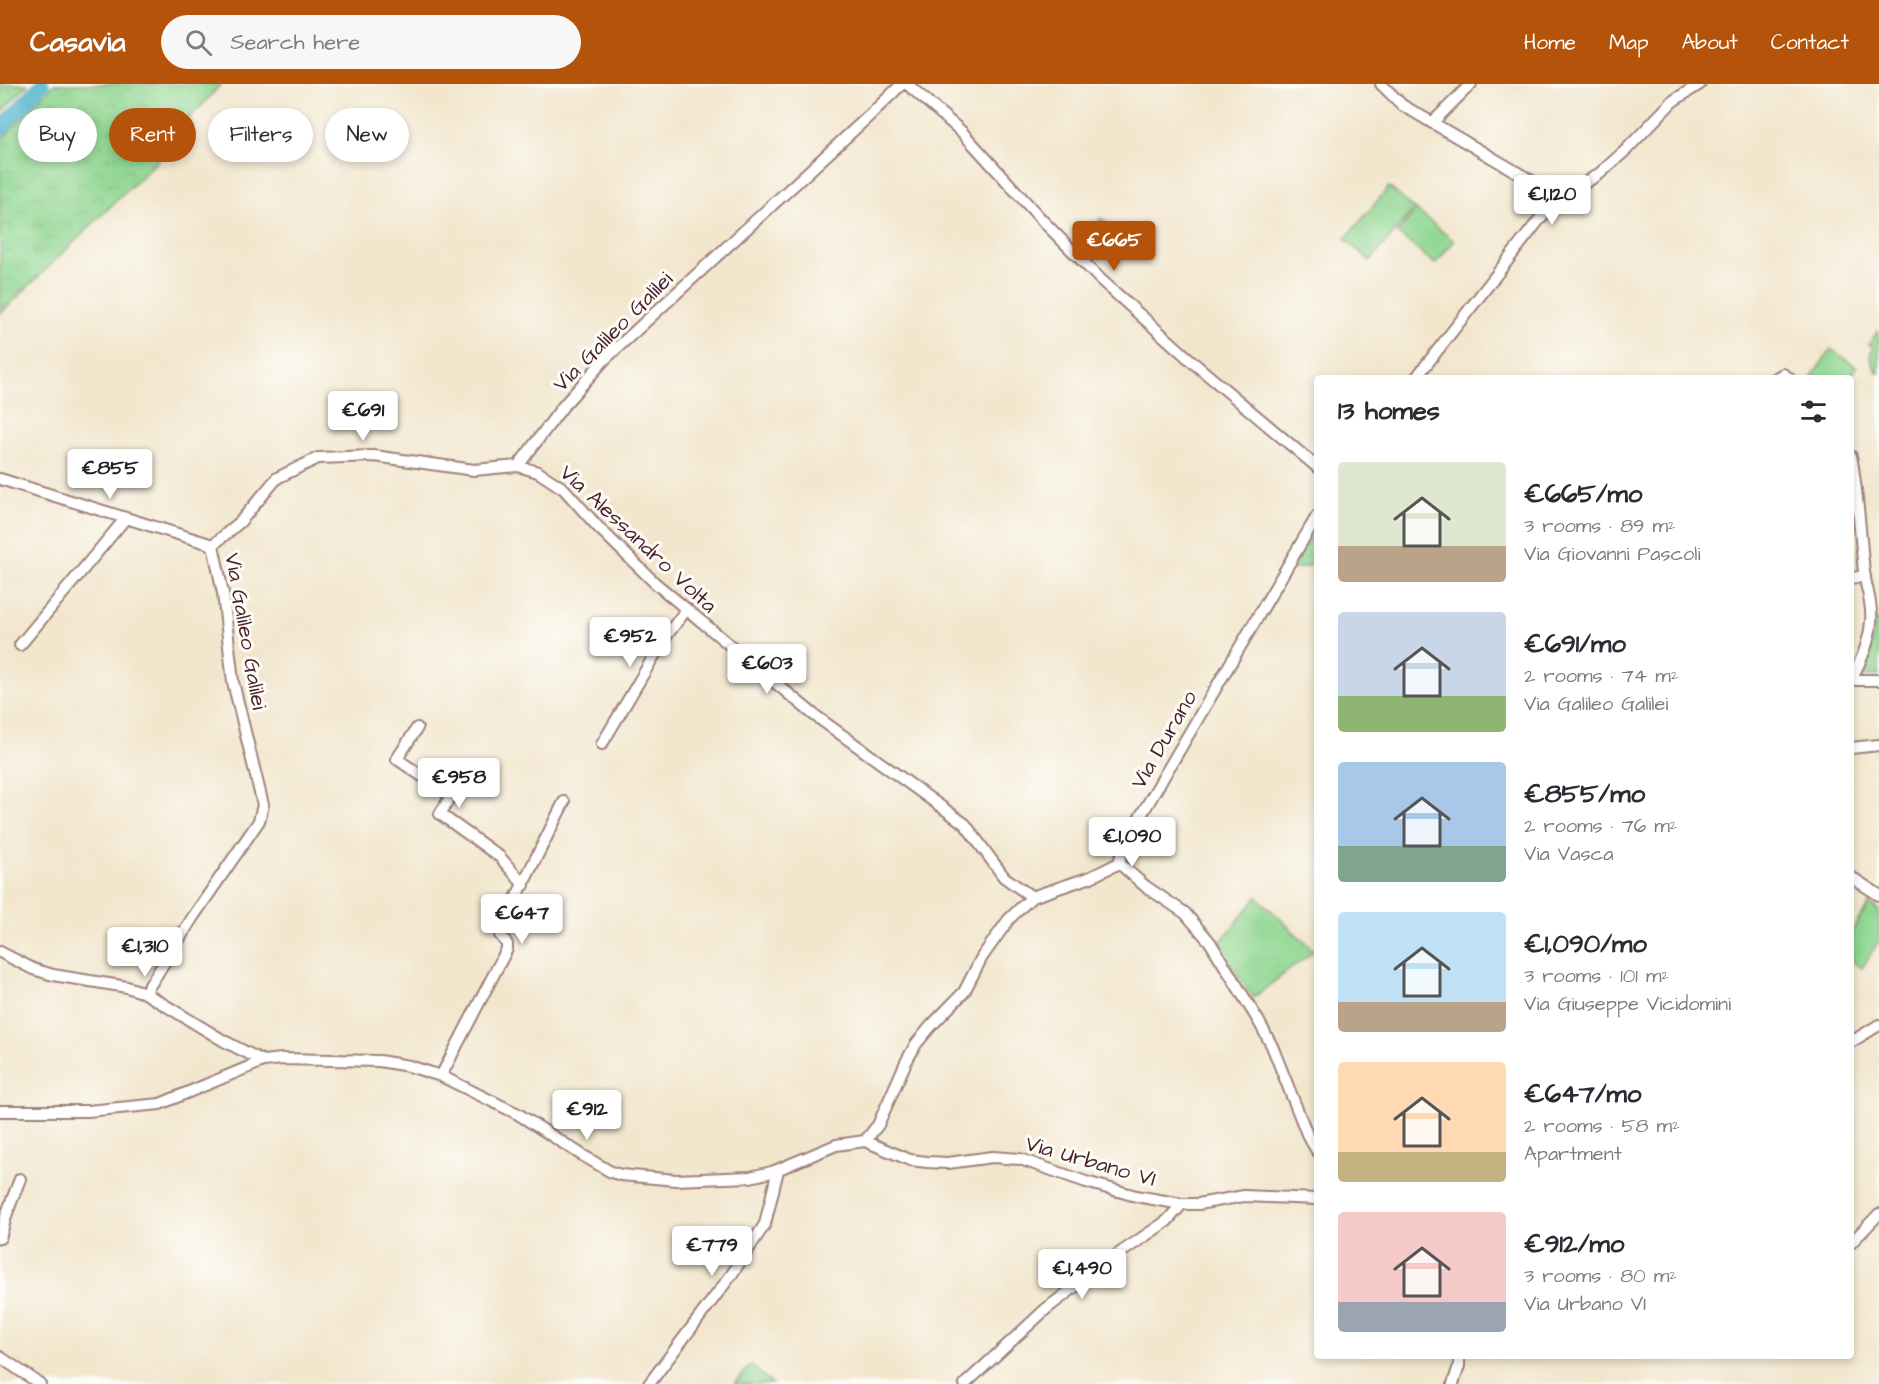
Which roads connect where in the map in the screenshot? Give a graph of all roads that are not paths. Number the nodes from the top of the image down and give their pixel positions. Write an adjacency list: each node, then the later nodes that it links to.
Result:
1 (902, 84): 10 (street, Via Galileo Galilei)
2 (907, 84): 9 (street)
3 (1381, 84): 6 (street)
4 (1471, 84): 6 (street)
5 (1700, 84): 7 (street)
6 (1432, 123): 7 (street)
7 (1561, 198): 8 (street)
8 (1418, 375)
9 (1314, 464)
10 (518, 466): 15 (street, Via Galileo Galilei); 18 (street, Via Alessandro Volta)
11 (1854, 476): 16 (street)
12 (0, 479): 13 (street)
13 (125, 519): 15 (street); 20 (street)
14 (1314, 521): 29 (street, Via Durano)
15 (213, 545): 35 (street, Via Galileo Galilei)
16 (1865, 576): 17 (street); 19 (street)
17 (1854, 578)
18 (686, 610): 25 (street); 33 (street, Via Alessandro Volta)
19 (1875, 614): 21 (street)
20 (20, 645)
21 (1854, 675)
22 (1854, 680): 23 (street)
23 (1879, 680)
24 (417, 728): 31 (street)
25 (602, 744)
26 (1879, 745): 27 (street)
27 (1854, 748)
28 (564, 802): 31 (street)
29 (1119, 863): 33 (street); 42 (street)
30 (1854, 879): 32 (street)
31 (524, 885): 39 (street)
32 (1879, 895)
33 (1032, 897): 41 (street)
34 (0, 952): 35 (street)
35 (145, 993): 38 (street)
36 (1879, 1025): 37 (street)
37 (1854, 1040)
38 (263, 1061): 39 (street); 40 (street)
39 (441, 1076): 43 (street)
40 (0, 1111)
41 (866, 1141): 43 (street); 46 (street, Via Urbano VI)
42 (1314, 1146)
43 (777, 1170): 53 (street)
44 (20, 1179): 48 (street)
45 (1314, 1199): 46 (street, Via Urbano VI)
46 (1182, 1204): 54 (street)
47 (1879, 1214): 49 (street)
48 (0, 1238)
49 (1854, 1240)
50 (0, 1357): 52 (street)
51 (1459, 1359): 55 (street)
52 (40, 1384)
53 (649, 1384)
54 (965, 1384)
55 (1453, 1384)

